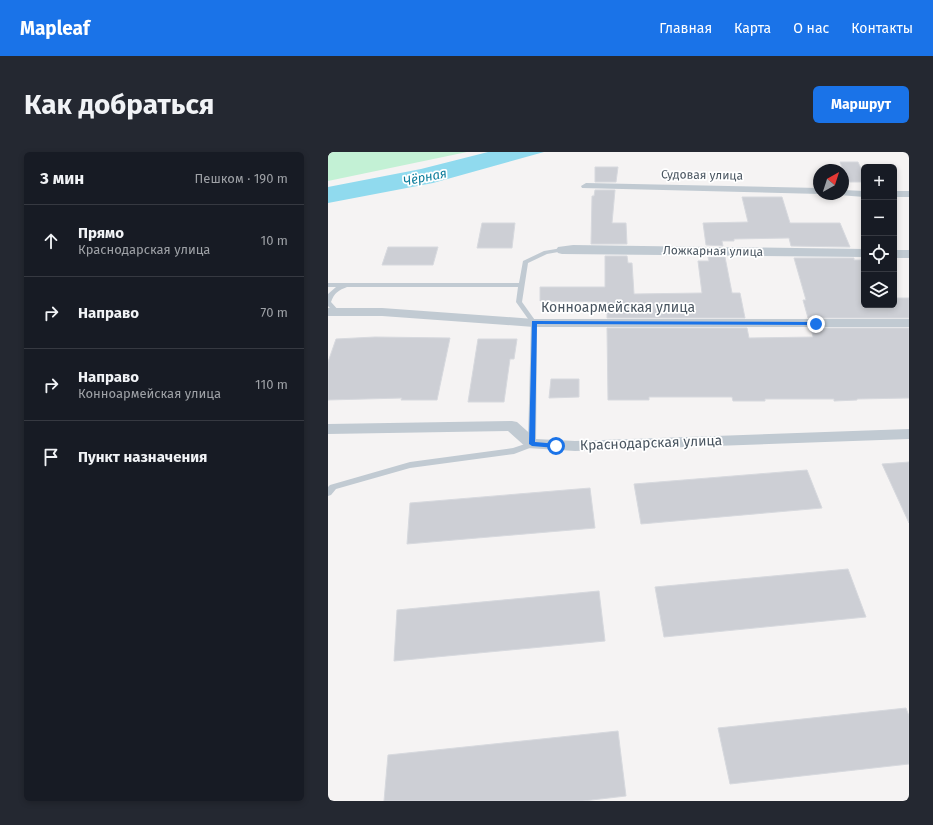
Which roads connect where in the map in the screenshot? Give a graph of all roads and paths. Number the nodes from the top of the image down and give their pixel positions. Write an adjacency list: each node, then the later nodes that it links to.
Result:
1 (586, 186): 2 (street, Судовая улица)
2 (813, 192)
3 (849, 193): 4 (street)
4 (861, 194)
5 (897, 194): 6 (street)
6 (909, 194)
7 (562, 250): 8 (street, Ложкарная улица); 13 (lane)
8 (861, 253)
9 (897, 254): 10 (street)
10 (909, 254)
11 (328, 285): 12 (lane)
12 (346, 285): 13 (lane); 14 (lane)
13 (521, 285): 15 (lane)
14 (332, 312): 15 (street, Конноармейская улица)
15 (534, 323): 16 (street, Конноармейская улица); 19 (lane)
16 (909, 323)
17 (328, 429): 19 (street)
18 (909, 434): 19 (street, Краснодарская улица)
19 (532, 444): 20 (lane)
20 (328, 494)

